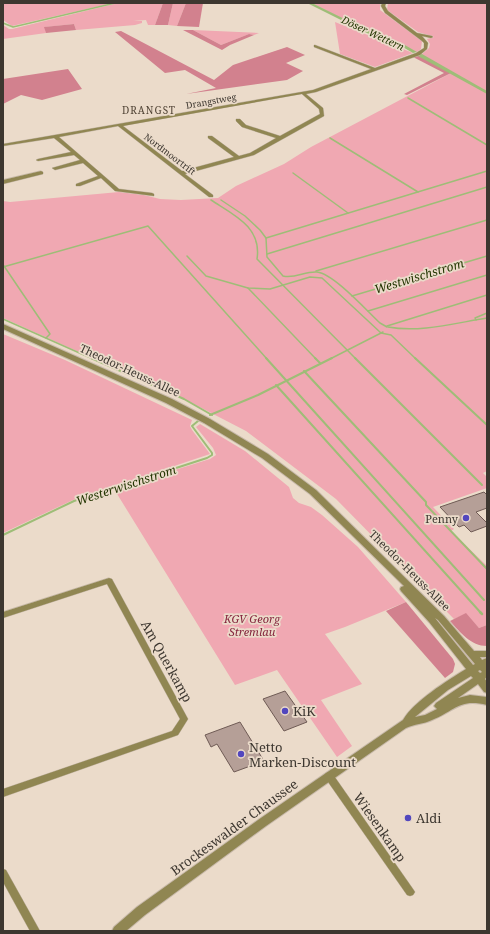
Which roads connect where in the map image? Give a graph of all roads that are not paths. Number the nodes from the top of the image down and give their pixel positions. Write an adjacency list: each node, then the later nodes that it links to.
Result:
1 (384, 3): 2 (street)
2 (417, 34): 3 (street); 3 (street)
3 (422, 39): 5 (street, Drangstweg)
4 (315, 46): 5 (street)
5 (375, 69): 6 (street, Drangstweg)
6 (303, 93): 8 (street, Drangstweg); 11 (street)
7 (238, 120): 11 (street)
8 (119, 125): 9 (street, Drangstweg); 19 (street, Nordmoortrift)
9 (55, 136): 12 (street, Drangstweg); 13 (street)
10 (210, 137): 14 (street)
11 (280, 138): 14 (street)
12 (3, 146)
13 (75, 153): 15 (street); 16 (street)
14 (238, 158): 19 (street)
15 (38, 160)
16 (84, 161): 17 (street); 20 (street)
17 (55, 168)
18 (41, 173): 21 (street)
19 (182, 173): 24 (street, Nordmoortrift)
20 (102, 176): 22 (street); 23 (street)
21 (3, 182)
22 (78, 185)
23 (152, 195)
24 (211, 196)
25 (3, 326): 26 (street, Theodor-Heuss-Allee)
26 (310, 494): 28 (street, Theodor-Heuss-Allee); 30 (street, Theodor-Heuss-Allee)
27 (3, 615): 36 (street, Am Querkamp)
28 (472, 654): 29 (street); 30 (street, Theodor-Heuss-Allee)
29 (487, 654)
30 (482, 671): 31 (street); 33 (street, Brockeswalder Chaussee); 34 (street, Brockeswalder Chaussee)
31 (487, 689)
32 (487, 701): 33 (street)
33 (420, 719): 34 (street, Brockeswalder Chaussee)
34 (407, 722): 35 (street, Brockeswalder Chaussee)
35 (329, 776): 38 (street, Wiesenkamp); 40 (street, Brockeswalder Chaussee)
36 (3, 792)
37 (3, 873): 39 (street)
38 (410, 892)
39 (35, 931)
40 (118, 931)

